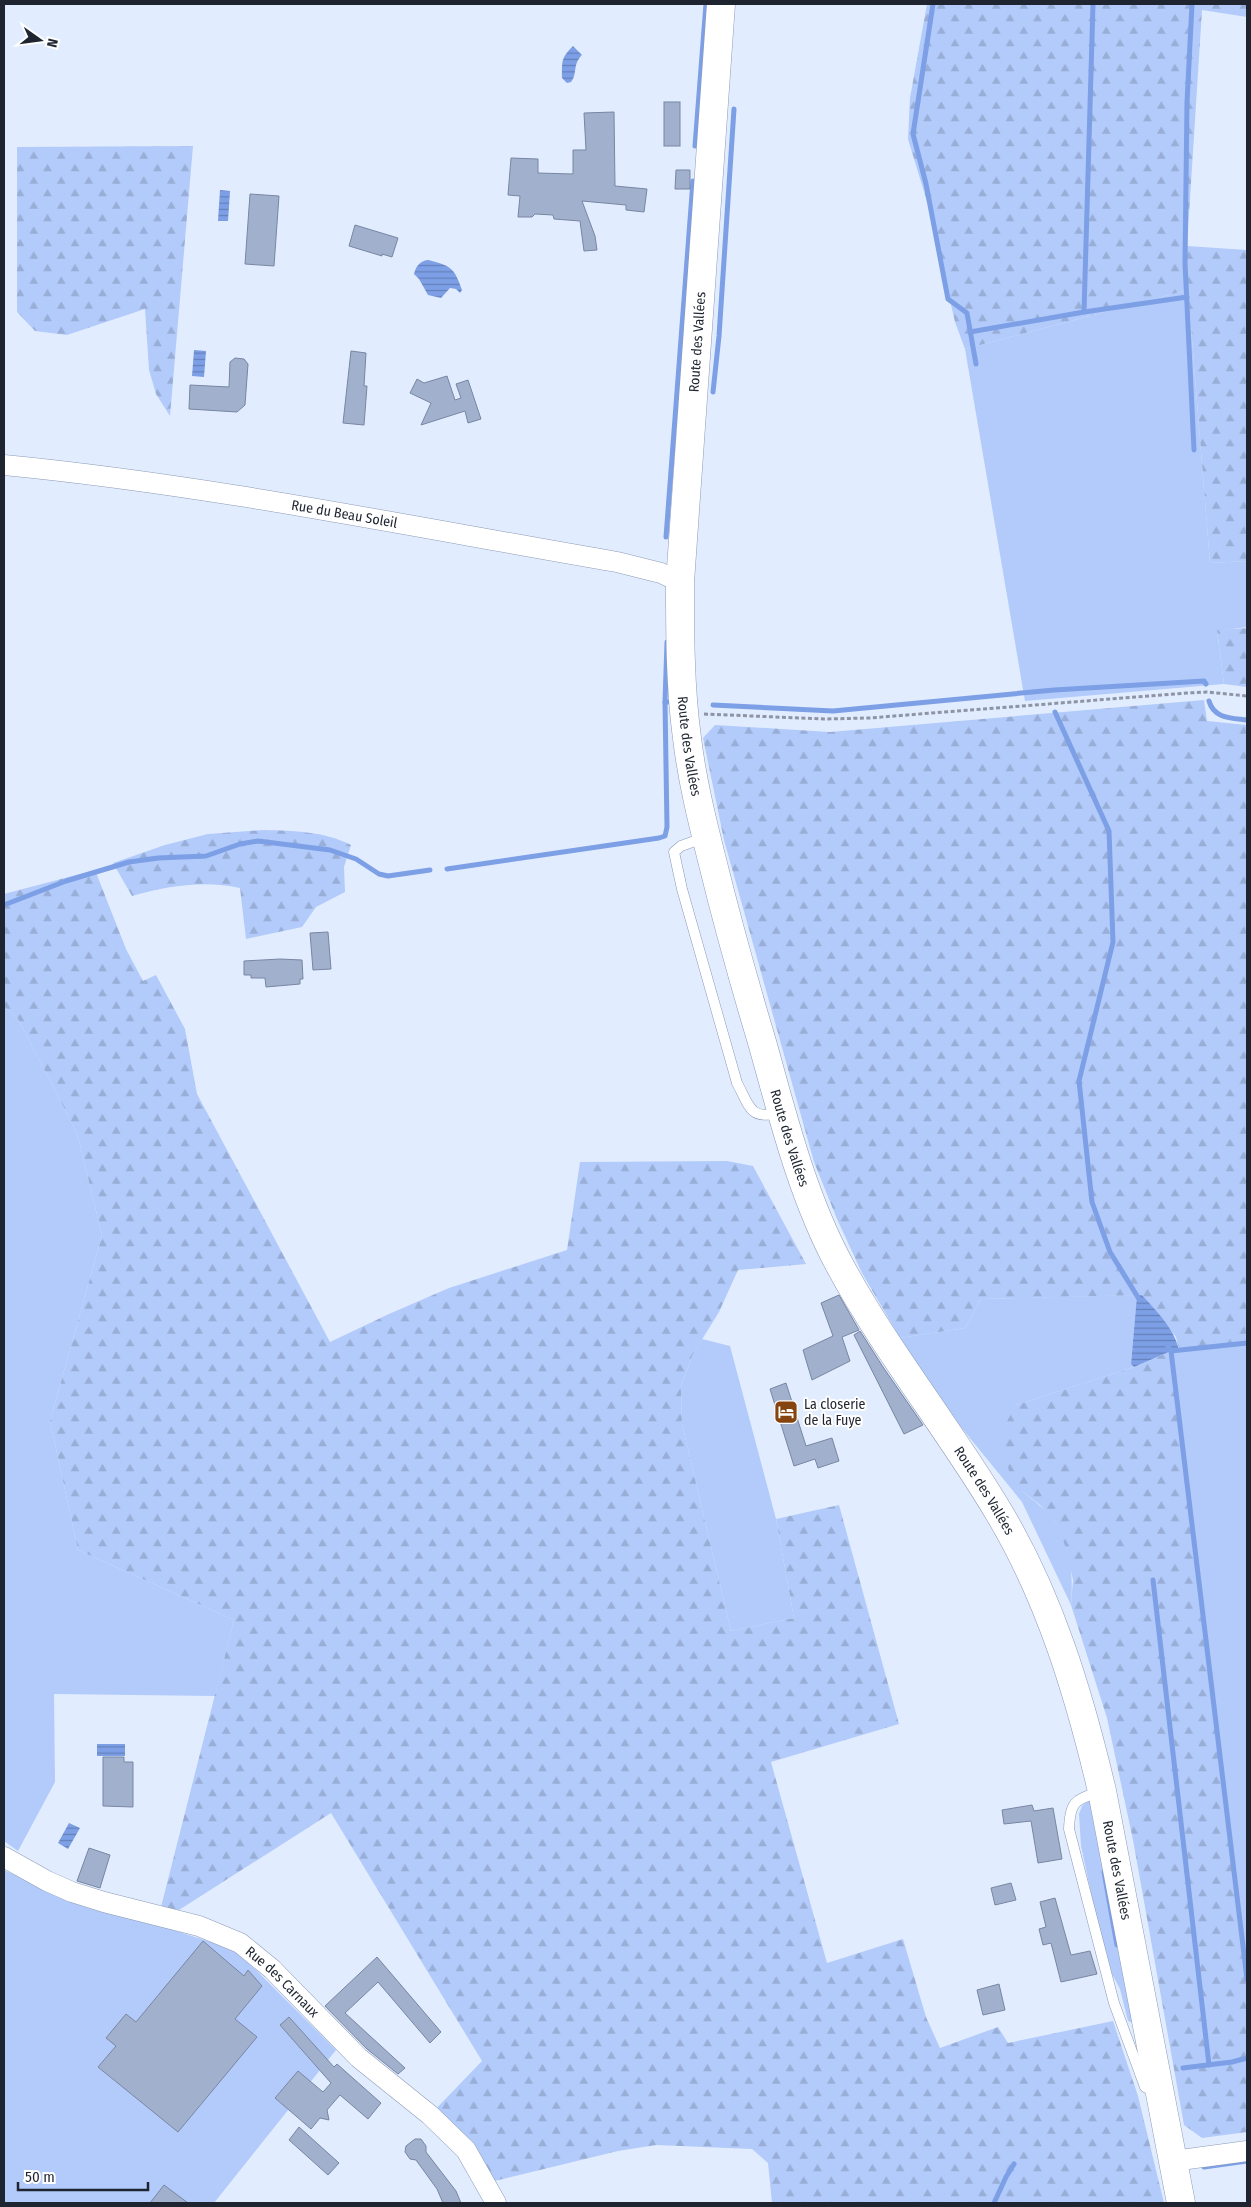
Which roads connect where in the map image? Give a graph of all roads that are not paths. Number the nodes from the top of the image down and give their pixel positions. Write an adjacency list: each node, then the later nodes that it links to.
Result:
1 (721, 4): 3 (main road, Route des Vallées)
2 (4, 465): 3 (street, Rue du Beau Soleil)
3 (680, 582): 4 (main road, Route des Vallées)
4 (707, 837): 5 (main road, Route des Vallées); 5 (lane)
5 (782, 1113): 6 (main road, Route des Vallées)
6 (1102, 1791): 8 (main road, Route des Vallées); 8 (lane)
7 (4, 1857): 11 (street, Rue des Carnaux)
8 (1161, 2096): 10 (main road, Route des Vallées)
9 (1247, 2150): 10 (street)
10 (1173, 2161): 12 (main road, Route des Vallées)
11 (496, 2203)
12 (1181, 2203)

